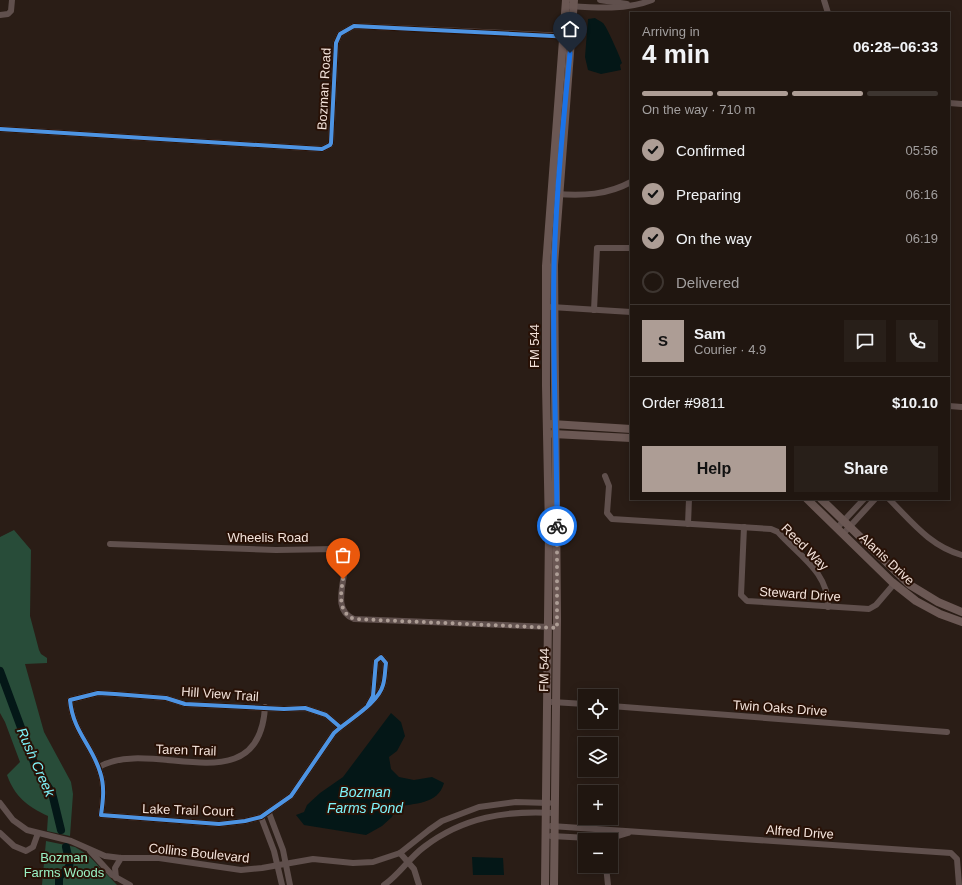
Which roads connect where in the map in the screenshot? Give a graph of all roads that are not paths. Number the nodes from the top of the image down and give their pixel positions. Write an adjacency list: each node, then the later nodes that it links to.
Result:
1 (12, 0): 8 (street)
2 (600, 0): 6 (street)
3 (652, 0): 6 (street)
4 (824, 0): 7 (street)
5 (570, 3): 6 (street); 9 (main road, FM 544); 10 (main road, FM 544)
6 (633, 3)
7 (828, 12)
8 (0, 15)
9 (563, 36): 10 (street, Bozman Road); 13 (street, Bozman Road); 15 (main road, FM 544)
10 (572, 37): 15 (main road, FM 544)
11 (950, 103): 12 (street)
12 (962, 104)
13 (0, 129)
14 (630, 182): 15 (street)
15 (555, 194): 17 (main road, FM 544)
16 (630, 248): 18 (street)
17 (550, 307): 18 (street); 22 (main road, FM 544); 23 (main road, FM 544)
18 (594, 310): 19 (street)
19 (630, 312)
20 (950, 406): 21 (street)
21 (962, 407)
22 (548, 424): 23 (main road); 25 (main road, FM 544)
23 (557, 425): 24 (main road); 26 (main road, FM 544)
24 (630, 429)
25 (548, 434): 26 (main road); 45 (main road, FM 544)
26 (557, 434): 27 (main road); 45 (main road, FM 544)
27 (630, 438)
28 (605, 476): 35 (street, Reed Way)
29 (690, 500): 35 (street)
30 (807, 500): 38 (main road, Alanis Drive)
31 (822, 500): 36 (main road, Alanis Drive)
32 (863, 500): 36 (street)
33 (874, 500): 36 (street)
34 (890, 500): 40 (street)
35 (688, 524): 37 (street, Reed Way)
36 (847, 524): 38 (street); 43 (main road, Alanis Drive)
37 (744, 527): 42 (street, Reed Way); 42 (street, Steward Drive)
38 (840, 532): 41 (main road, Alanis Drive)
39 (110, 544): 45 (street, Wheelis Road)
40 (962, 555)
41 (894, 584): 42 (street, Steward Drive); 44 (main road, Alanis Drive)
42 (828, 607)
43 (962, 612)
44 (962, 622)
45 (553, 627): 46 (main road, FM 544); 47 (main road, FM 544)
46 (547, 701): 47 (street); 55 (main road, FM 544)
47 (556, 702): 48 (street); 57 (main road, FM 544)
48 (578, 704)
49 (368, 705): 49 (street, Lake Trail Court); 52 (street, Lake Trail Court)
50 (265, 707): 52 (street, Hill View Trail); 54 (street, Taren Trail); 54 (street, Hill View Trail)
51 (618, 707): 53 (street, Twin Oaks Drive)
52 (340, 727): 58 (street, Lake Trail Court)
53 (946, 732)
54 (98, 767): 62 (street, Lake Trail Court)
55 (546, 802): 57 (street, Collins Boulevard); 59 (main road, FM 544); 61 (street, Collins Boulevard)
56 (0, 803): 69 (street, Collins Boulevard)
57 (555, 803): 60 (main road, FM 544)
58 (269, 813): 62 (street, Lake Trail Court); 79 (street)
59 (546, 813): 60 (street); 63 (street); 64 (main road, FM 544)
60 (555, 813): 65 (main road, FM 544)
61 (460, 814): 63 (street); 76 (street, Collins Boulevard)
62 (261, 817): 80 (street)
63 (464, 824): 78 (street)
64 (546, 826): 65 (street, Alfred Drive); 71 (main road, FM 544)
65 (555, 826): 66 (street, Alfred Drive); 73 (main road, FM 544)
66 (608, 829): 67 (street, Alfred Drive); 70 (street)
67 (636, 832): 72 (street, Alfred Drive); 91 (street, Alfred Drive)
68 (0, 833): 69 (street)
69 (38, 833): 75 (street, Collins Boulevard)
70 (608, 833)
71 (546, 835): 73 (street, Alfred Drive); 88 (main road, FM 544)
72 (618, 835)
73 (554, 836): 74 (street, Alfred Drive); 89 (main road, FM 544)
74 (578, 838)
75 (90, 850): 77 (street, Collins Boulevard); 82 (street, Collins Boulevard)
76 (400, 853): 78 (street); 79 (street, Collins Boulevard)
77 (121, 858): 80 (street, Collins Boulevard); 82 (street)
78 (407, 861): 86 (street); 87 (street)
79 (286, 863): 80 (street, Collins Boulevard); 85 (street)
80 (278, 865): 84 (street)
81 (607, 873): 90 (street)
82 (116, 878): 83 (street, Collins Boulevard)
83 (130, 885)
84 (282, 885)
85 (290, 885)
86 (384, 885)
87 (419, 885)
88 (545, 885)
89 (554, 885)
90 (608, 885)
91 (959, 885)

